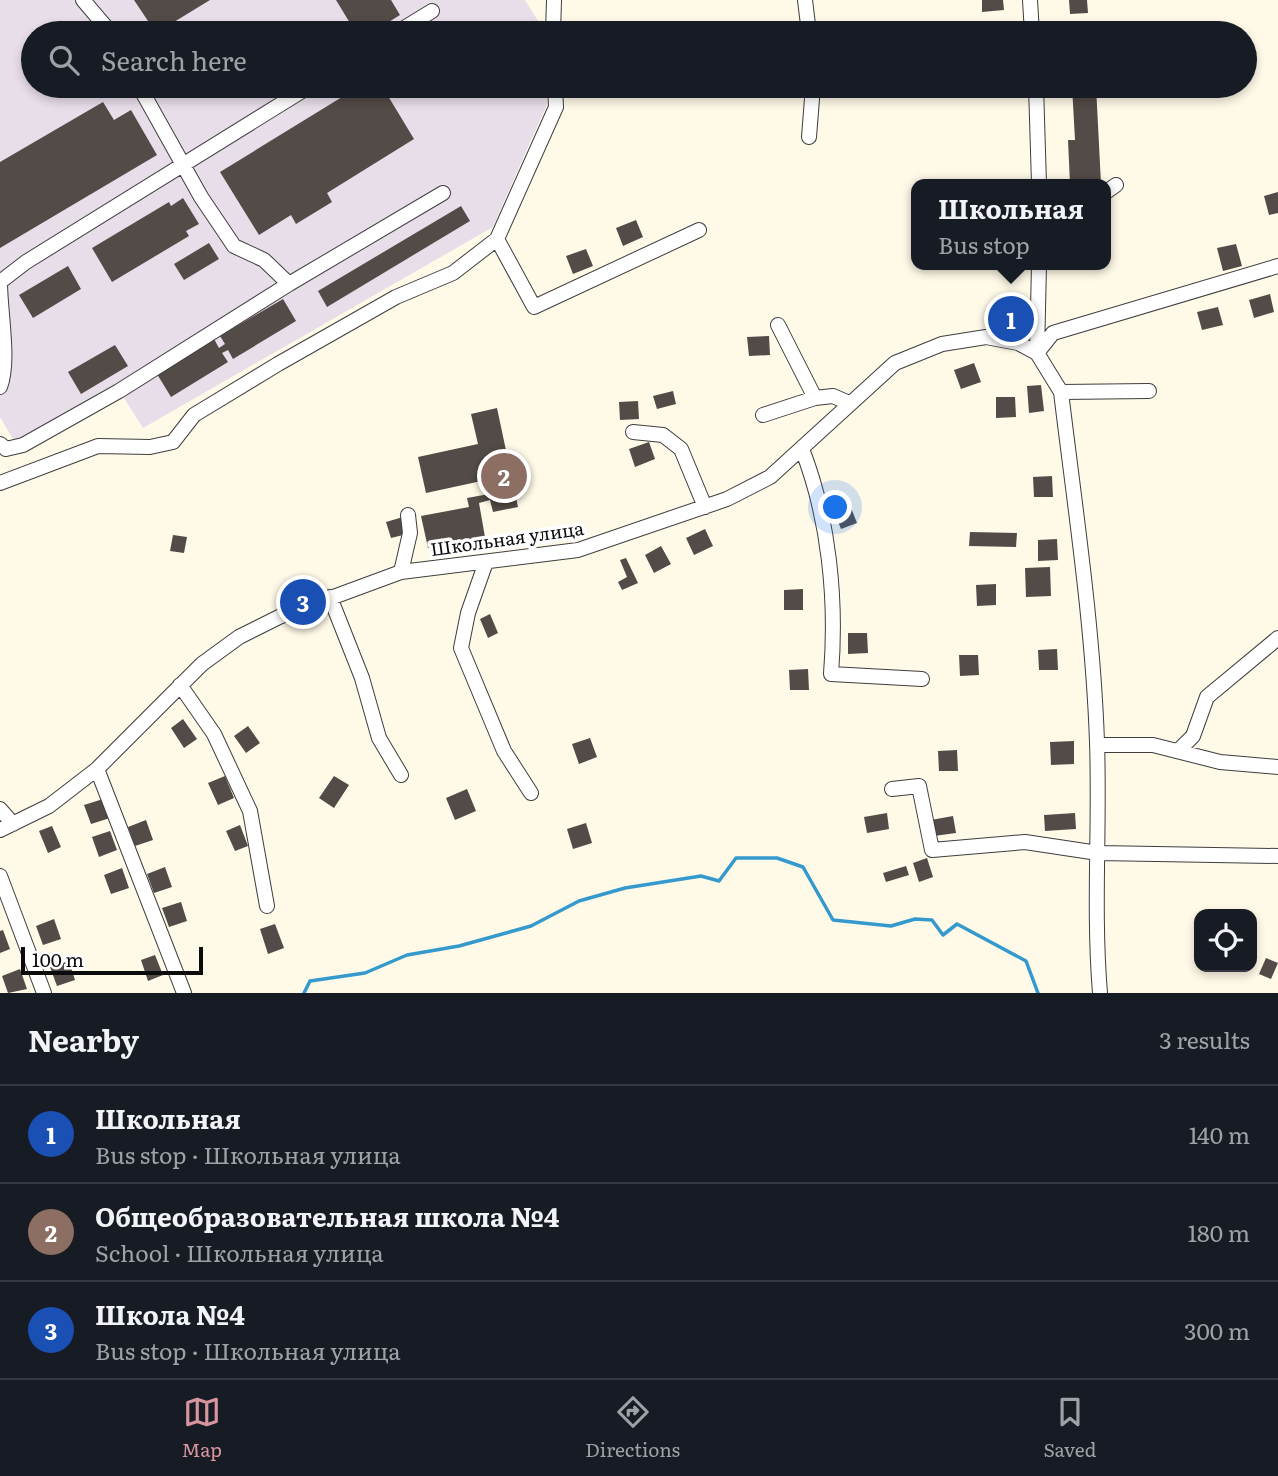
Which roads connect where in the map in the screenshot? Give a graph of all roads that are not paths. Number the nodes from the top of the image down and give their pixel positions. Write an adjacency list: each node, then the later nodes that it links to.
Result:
1 (83, 0): 6 (street)
2 (554, 0): 8 (street)
3 (805, 0): 9 (street)
4 (1030, 0): 10 (street)
5 (432, 11): 7 (street)
6 (101, 21)
7 (416, 21)
8 (553, 21)
9 (808, 21)
10 (1031, 21)
11 (146, 98): 17 (street)
12 (291, 98): 17 (street)
13 (556, 98): 21 (street)
14 (812, 98): 16 (street)
15 (1036, 98): 18 (street)
16 (809, 137)
17 (182, 165): 24 (street); 27 (street)
18 (1039, 179)
19 (443, 193): 24 (street)
20 (699, 230): 21 (street)
21 (496, 239): 36 (street)
22 (1278, 266): 26 (street)
23 (1040, 270): 26 (street)
24 (289, 284): 34 (street)
25 (778, 325): 30 (street)
26 (1037, 353): 28 (street); 31 (street, Школьная улица)
27 (0, 387)
28 (1061, 391): 29 (street); 45 (street)
29 (1149, 391)
30 (815, 398): 31 (street); 32 (street)
31 (849, 403): 35 (street, Школьная улица)
32 (763, 415)
33 (633, 432): 37 (street)
34 (0, 444)
35 (802, 449): 37 (street, Школьная улица); 43 (street)
36 (0, 483)
37 (705, 507): 39 (street, Школьная улица)
38 (408, 515): 40 (street)
39 (486, 562): 40 (street, Школьная улица); 51 (street)
40 (401, 572): 41 (street, Школьная улица)
41 (330, 597): 44 (street, Школьная улица); 49 (street)
42 (1278, 639): 46 (street)
43 (922, 679)
44 (180, 685): 48 (street, Школьная улица); 57 (street)
45 (1097, 745): 46 (street); 54 (street)
46 (1178, 751): 47 (street)
47 (1278, 767)
48 (97, 769): 53 (street, Школьная улица); 59 (street)
49 (401, 775)
50 (892, 789): 54 (street)
51 (531, 793)
52 (0, 809): 53 (street)
53 (7, 827)
54 (1098, 853): 55 (street); 60 (street)
55 (1278, 856)
56 (0, 876): 58 (street)
57 (267, 906)
58 (44, 993)
59 (184, 993)
60 (1100, 993)

